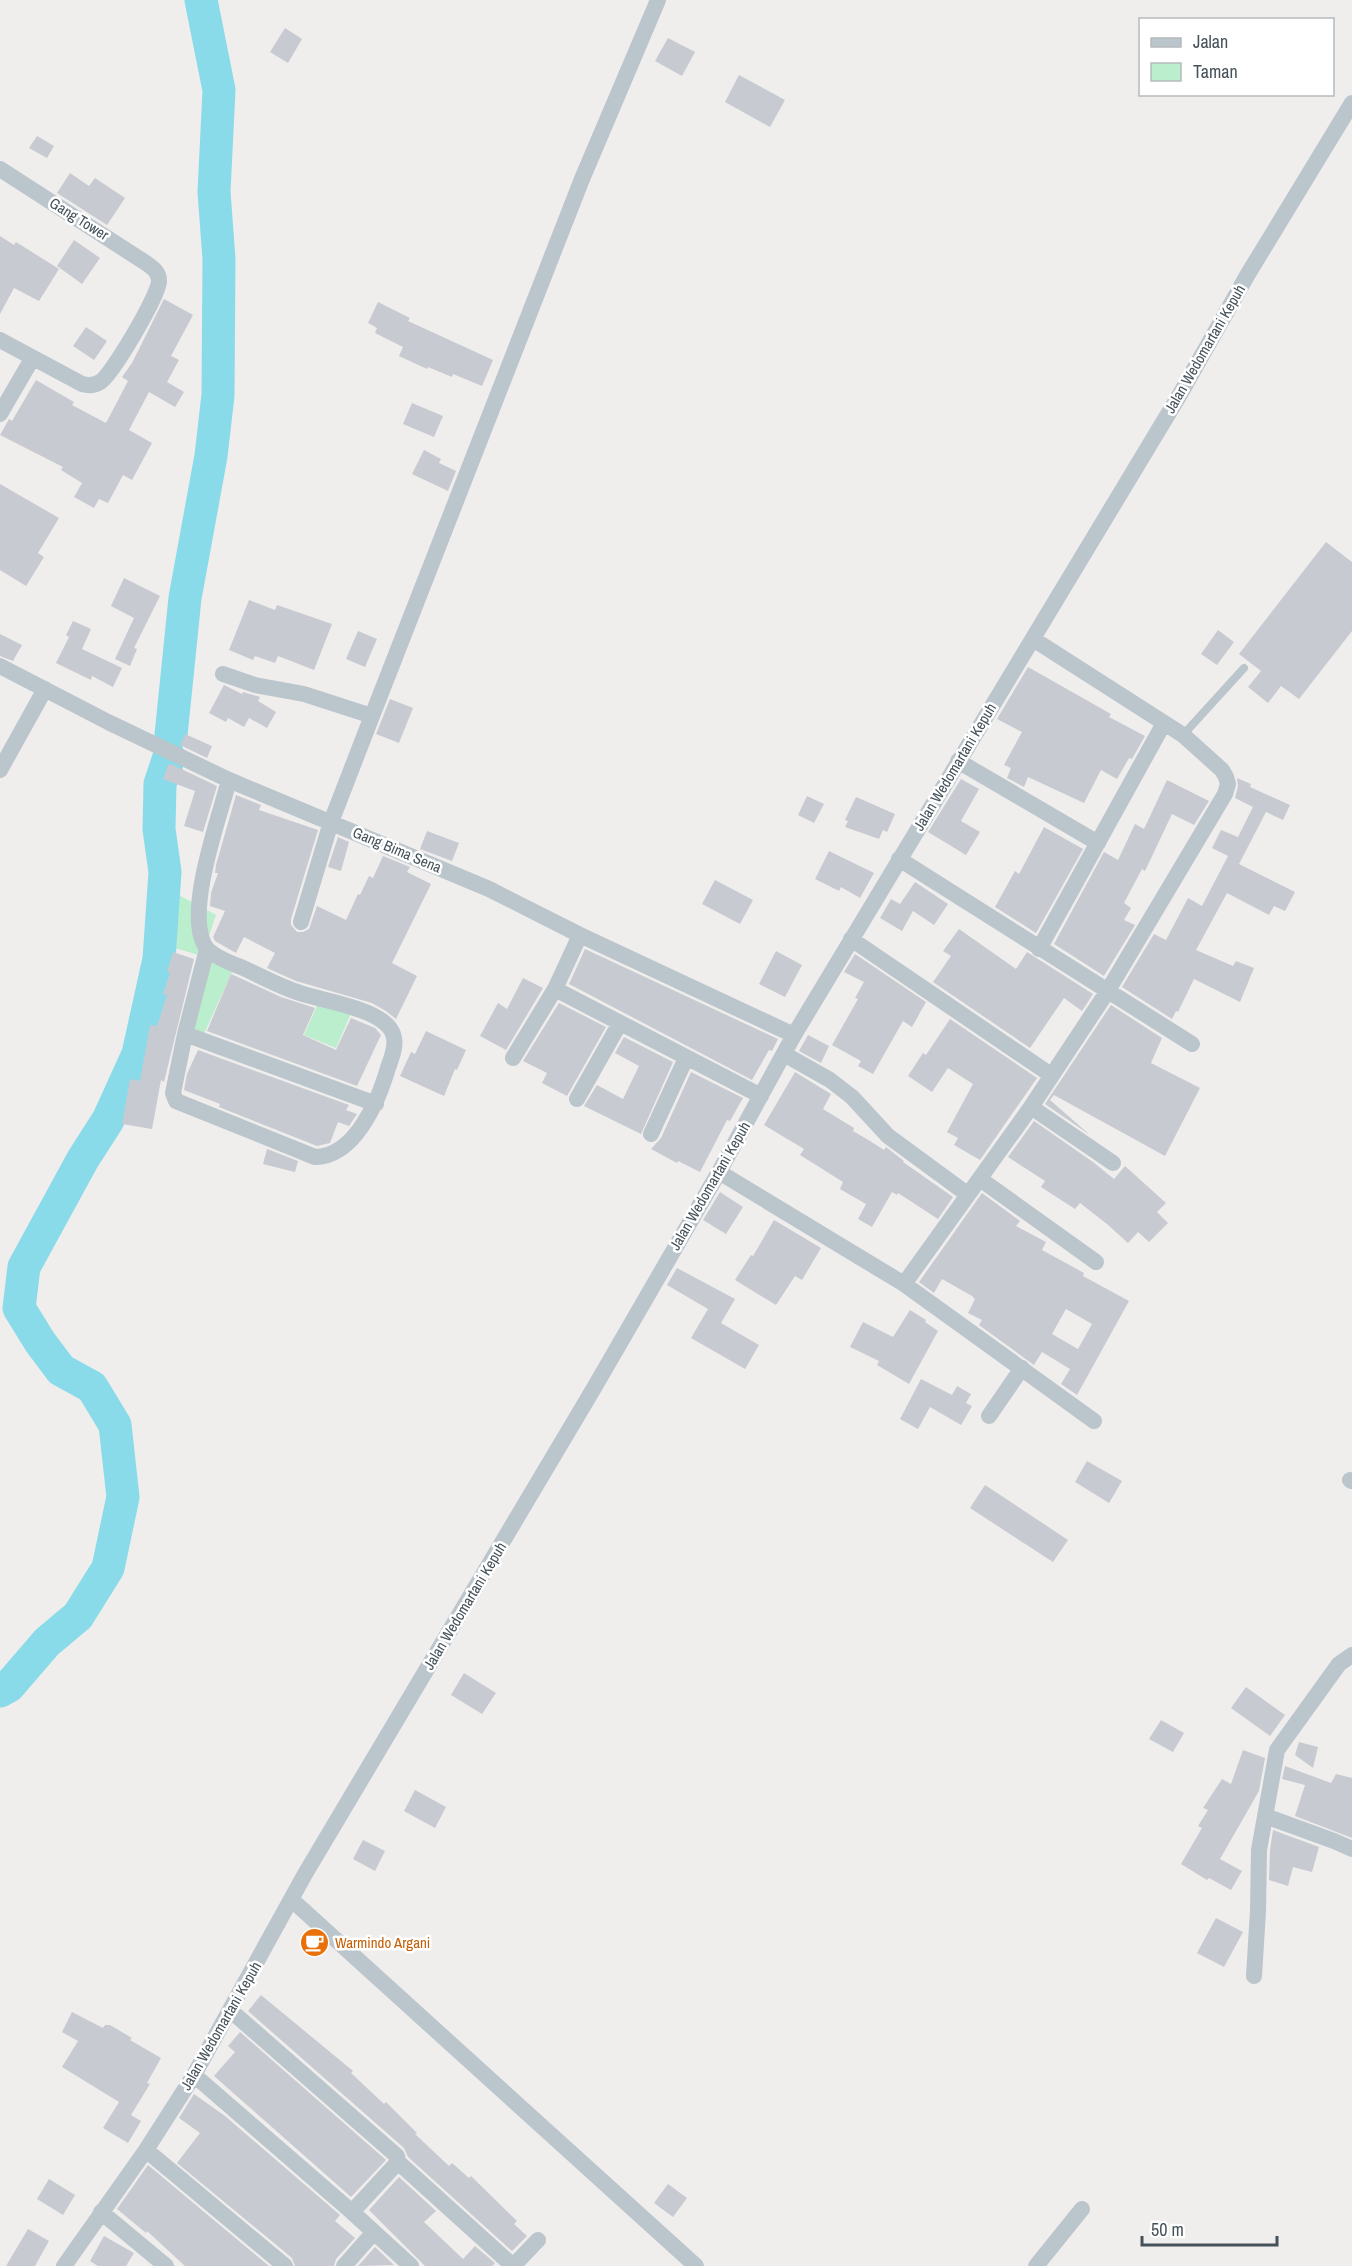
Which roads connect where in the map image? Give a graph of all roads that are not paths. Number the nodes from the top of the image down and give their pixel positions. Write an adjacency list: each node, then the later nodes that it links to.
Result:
1 (658, 0): 12 (street)
2 (1352, 103): 7 (street, Jalan Wedomartani Kepuh)
3 (0, 169): 5 (street, Gang Tower)
4 (0, 340): 5 (street)
5 (32, 359): 6 (street)
6 (0, 414)
7 (1033, 639): 13 (street); 15 (street, Jalan Wedomartani Kepuh)
8 (0, 666): 11 (street, Gang Bima Sena)
9 (1244, 668): 14 (lane)
10 (223, 674): 12 (street)
11 (45, 689): 16 (street); 17 (street, Gang Bima Sena)
12 (372, 716): 18 (street)
13 (1164, 723): 14 (street); 19 (street)
14 (1183, 735): 27 (street)
15 (958, 762): 19 (street); 20 (street, Jalan Wedomartani Kepuh)
16 (0, 770)
17 (229, 780): 18 (street, Gang Bima Sena); 25 (street)
18 (331, 822): 21 (street); 22 (street, Gang Bima Sena)
19 (1098, 843): 24 (street)
20 (899, 859): 23 (street, Jalan Wedomartani Kepuh); 24 (street)
21 (302, 922)
22 (580, 935): 26 (street); 30 (street, Gang Bima Sena)
23 (851, 939): 30 (street, Jalan Wedomartani Kepuh); 35 (street)
24 (1039, 948): 27 (street)
25 (207, 949): 29 (street); 38 (street)
26 (555, 989): 28 (street); 33 (street)
27 (1107, 992): 31 (street); 35 (street)
28 (620, 1023): 34 (street); 37 (street)
29 (185, 1034): 38 (street); 38 (street)
30 (794, 1035): 32 (street, Jalan Wedomartani Kepuh)
31 (1192, 1044)
32 (784, 1054): 36 (street, Jalan Wedomartani Kepuh); 44 (street)
33 (513, 1058)
34 (686, 1058): 36 (street); 40 (street)
35 (1051, 1075): 39 (street)
36 (761, 1096): 42 (street, Jalan Wedomartani Kepuh)
37 (577, 1099)
38 (376, 1104)
39 (1031, 1107): 41 (street); 43 (street)
40 (651, 1134)
41 (1113, 1163)
42 (719, 1172): 46 (street); 53 (street, Jalan Wedomartani Kepuh)
43 (980, 1179): 44 (street); 45 (street)
44 (967, 1194): 46 (street)
45 (1096, 1262)
46 (904, 1284): 47 (street)
47 (1022, 1368): 48 (street); 49 (street)
48 (989, 1416)
49 (1094, 1421)
50 (1352, 1655): 51 (street)
51 (1265, 1816): 52 (street); 54 (street)
52 (1352, 1850)
53 (292, 1900): 55 (street, Jalan Wedomartani Kepuh); 70 (street)
54 (1254, 1976)
55 (230, 2010): 56 (street, Jalan Wedomartani Kepuh); 58 (street)
56 (194, 2075): 57 (street, Jalan Wedomartani Kepuh); 61 (street)
57 (146, 2150): 60 (street, Jalan Wedomartani Kepuh); 66 (street)
58 (398, 2162): 61 (street); 69 (street)
59 (1082, 2209): 71 (street)
60 (101, 2212): 64 (street, Jalan Wedomartani Kepuh); 65 (street)
61 (352, 2212): 62 (street)
62 (374, 2232): 67 (street); 68 (street)
63 (538, 2240): 69 (street)
64 (64, 2266)
65 (166, 2266)
66 (285, 2266)
67 (344, 2266)
68 (411, 2266)
69 (513, 2266)
70 (696, 2266)
71 (1036, 2266)

